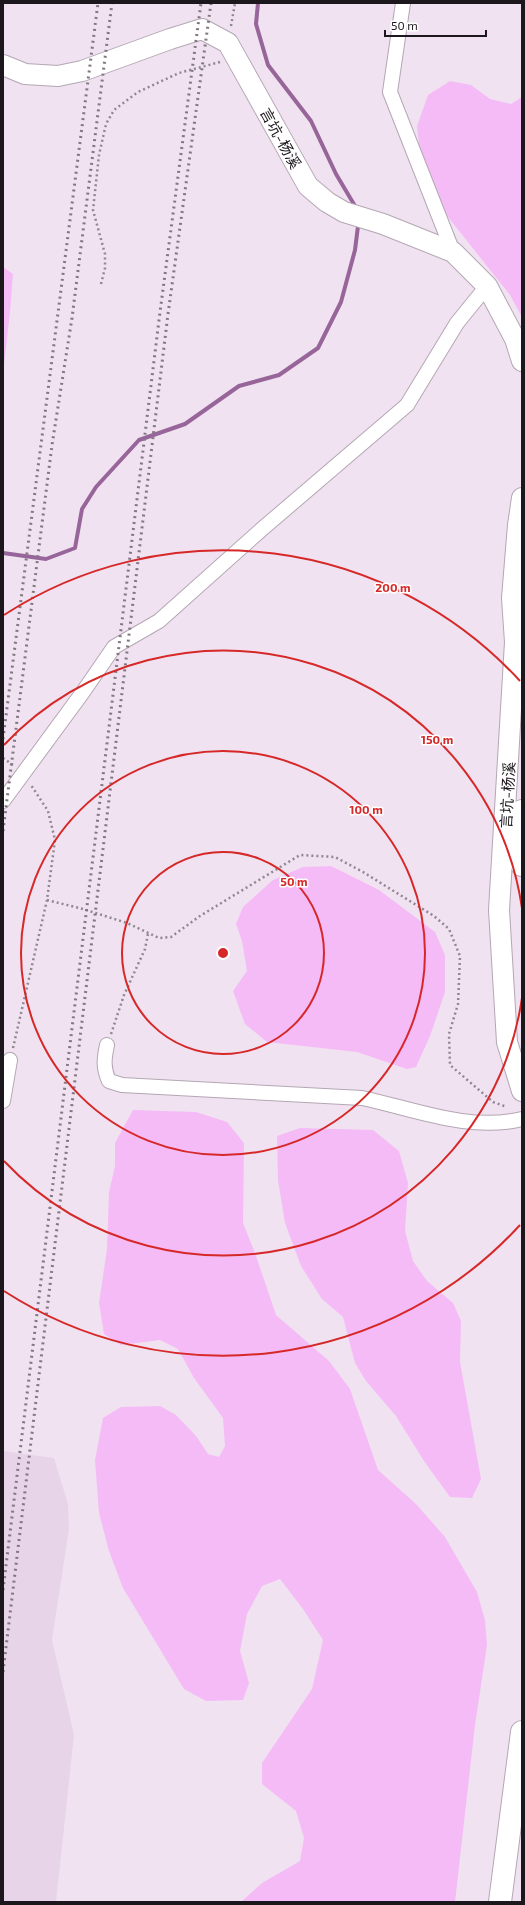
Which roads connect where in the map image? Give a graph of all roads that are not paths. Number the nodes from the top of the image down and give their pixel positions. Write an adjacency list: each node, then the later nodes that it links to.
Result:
1 (403, 3): 3 (street)
2 (3, 65): 3 (main road, 言坑-杨溪)
3 (453, 252): 4 (main road, 言坑-杨溪)
4 (487, 286): 5 (main road, 言坑-杨溪); 7 (street)
5 (522, 361)
6 (522, 498): 12 (main road, 言坑-杨溪)
7 (3, 801)
8 (522, 811): 9 (highway)
9 (522, 865)
10 (106, 1045): 14 (street)
11 (10, 1060): 13 (street)
12 (522, 1091)
13 (3, 1101)
14 (522, 1119)
15 (522, 1732): 16 (highway)
16 (500, 1902)

